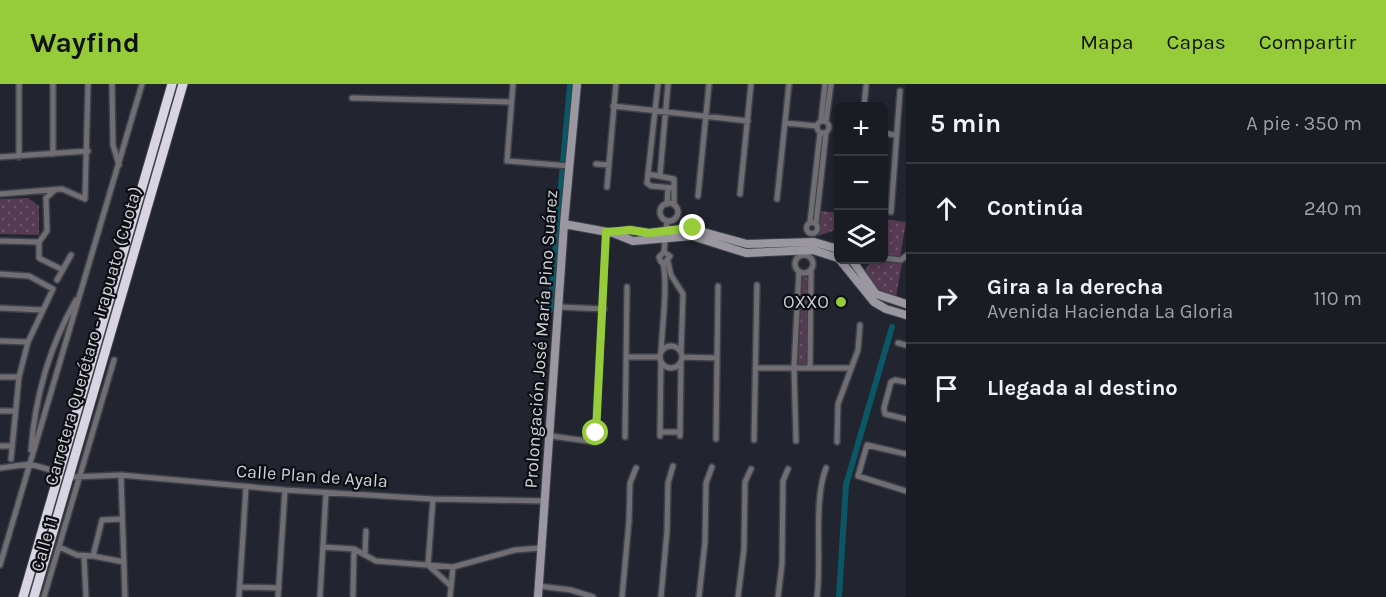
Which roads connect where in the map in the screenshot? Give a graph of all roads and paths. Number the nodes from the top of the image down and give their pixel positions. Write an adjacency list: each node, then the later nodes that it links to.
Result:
1 (19, 84): 36 (street)
2 (53, 84): 34 (street)
3 (88, 84): 33 (street)
4 (112, 84): 38 (street)
5 (142, 84): 38 (street)
6 (172, 84): 153 (highway, Carretera Querétaro - Irapuato (Cuota))
7 (183, 84): 154 (highway, Carretera Querétaro - Irapuato (Cuota))
8 (513, 84): 21 (street)
9 (577, 84): 40 (main road, Prolongación José María Pino Suárez)
10 (616, 84): 23 (street)
11 (658, 84): 24 (street)
12 (668, 84): 25 (street)
13 (709, 84): 26 (street)
14 (751, 84): 27 (street)
15 (789, 84): 28 (street)
16 (825, 84): 29 (street)
17 (831, 84): 29 (street)
18 (866, 86): 22 (street)
19 (900, 91): 32 (street)
20 (352, 98): 21 (street)
21 (511, 102): 40 (street)
22 (864, 102)
23 (613, 106): 24 (street); 39 (street)
24 (656, 111): 25 (street); 41 (street)
25 (665, 111): 26 (street); 42 (street)
26 (706, 116): 27 (street); 49 (street)
27 (747, 121): 48 (street)
28 (785, 123): 29 (street); 51 (street)
29 (823, 127): 30 (street); 56 (street)
30 (834, 128)
31 (888, 134): 32 (street)
32 (896, 135): 54 (street)
33 (88, 151): 34 (street); 45 (street)
34 (53, 154): 36 (street)
35 (0, 157): 36 (street)
36 (19, 157)
37 (596, 164): 39 (street)
38 (119, 165): 81 (street)
39 (609, 165): 43 (street)
40 (569, 166): 57 (main road, Prolongación José María Pino Suárez)
41 (648, 174): 42 (street); 44 (street)
42 (660, 175): 44 (street)
43 (607, 187)
44 (671, 188): 52 (street); 53 (street)
45 (56, 189): 46 (street); 50 (street)
46 (38, 190): 47 (street); 50 (street)
47 (0, 194)
48 (740, 194)
49 (698, 196)
50 (46, 198): 62 (street)
51 (777, 199)
52 (667, 204): 53 (street); 55 (street)
53 (674, 205): 55 (street)
54 (891, 212)
55 (668, 221): 60 (street)
56 (813, 223): 59 (street); 59 (street)
57 (564, 224): 58 (main road); 83 (main road, Prolongación José María Pino Suárez)
58 (610, 232): 60 (main road); 85 (street)
59 (812, 233): 63 (street)
60 (664, 235): 63 (main road); 76 (street)
61 (0, 241): 62 (street)
62 (39, 242): 72 (street)
63 (807, 248): 64 (main road); 67 (main road); 69 (street); 69 (street); 74 (street)
64 (834, 249)
65 (71, 255): 72 (street)
66 (906, 256): 68 (street)
67 (834, 257)
68 (888, 258)
69 (812, 260): 73 (street)
70 (843, 264): 87 (main road)
71 (855, 264): 82 (main road)
72 (63, 270): 77 (street)
73 (811, 270): 74 (street); 100 (street)
74 (799, 271): 99 (street)
75 (0, 274): 86 (street)
76 (669, 276): 94 (street); 95 (street)
77 (57, 280)
78 (757, 285): 98 (street)
79 (718, 286): 96 (street)
80 (627, 287): 93 (street)
81 (81, 291): 118 (street); 118 (street)
82 (906, 304)
83 (559, 307): 85 (street); 108 (main road, Prolongación José María Pino Suárez)
84 (0, 308): 86 (street)
85 (604, 309): 108 (street)
86 (42, 310): 90 (street)
87 (906, 315)
88 (860, 325): 101 (street)
89 (0, 341): 90 (street)
90 (28, 342): 103 (street)
91 (898, 343): 92 (street)
92 (906, 345)
93 (626, 357): 94 (street); 109 (street)
94 (661, 357): 95 (street); 95 (street); 95 (street)
95 (682, 357): 96 (street)
96 (717, 358): 110 (street)
97 (114, 360): 128 (street, Calle 11)
98 (755, 368): 99 (street); 111 (street)
99 (795, 368): 100 (street); 112 (street)
100 (810, 368): 101 (street)
101 (851, 368): 113 (street)
102 (0, 377): 103 (street)
103 (19, 377): 106 (street)
104 (906, 382): 107 (street)
105 (0, 411): 106 (street)
106 (15, 411): 115 (street)
107 (906, 419)
108 (551, 436): 134 (main road, Prolongación José María Pino Suárez)
109 (625, 437)
110 (716, 439)
111 (754, 440)
112 (796, 441)
113 (837, 442)
114 (0, 446): 115 (street)
115 (12, 446): 117 (street)
116 (906, 454): 131 (street)
117 (11, 459)
118 (30, 464): 121 (street); 126 (street); 145 (street)
119 (673, 466): 165 (street)
120 (712, 467): 166 (street)
121 (0, 468)
122 (636, 468): 164 (street)
123 (826, 468): 169 (street)
124 (788, 469): 168 (street)
125 (751, 470): 167 (street)
126 (54, 471)
127 (121, 475): 128 (street, Calle Plan de Ayala); 129 (street, Calle Plan de Ayala); 135 (street)
128 (76, 477): 138 (street, Calle 11)
129 (246, 487): 130 (street, Calle Plan de Ayala); 150 (street)
130 (285, 490): 132 (street, Calle Plan de Ayala); 151 (street)
131 (906, 491)
132 (326, 493): 133 (street, Calle Plan de Ayala); 137 (street)
133 (434, 499): 134 (street, Calle Plan de Ayala); 146 (street)
134 (544, 501): 139 (main road, Prolongación José María Pino Suárez)
135 (122, 519): 142 (street); 144 (street)
136 (366, 531): 141 (street)
137 (323, 547): 140 (street); 160 (street)
138 (59, 548): 143 (street); 155 (street, Calle 11)
139 (541, 548): 147 (street); 149 (main road, Prolongación José María Pino Suárez)
140 (354, 549): 141 (street); 152 (street)
141 (365, 554): 146 (street)
142 (94, 555): 143 (street); 144 (street)
143 (84, 556): 156 (street)
144 (124, 562): 157 (street)
145 (0, 565)
146 (428, 565): 147 (street); 148 (street)
147 (453, 567): 148 (street)
148 (452, 586): 161 (street)
149 (539, 586): 162 (main road, Prolongación José María Pino Suárez); 163 (street)
150 (240, 587): 151 (street); 158 (street)
151 (279, 588): 159 (street)
152 (353, 595)
153 (23, 597)
154 (34, 597)
155 (44, 597)
156 (86, 597)
157 (125, 597)
158 (239, 597)
159 (278, 597)
160 (320, 597)
161 (450, 597)
162 (538, 597)
163 (593, 597)
164 (622, 597)
165 (660, 597)
166 (699, 597)
167 (738, 597)
168 (778, 597)
169 (817, 597)

